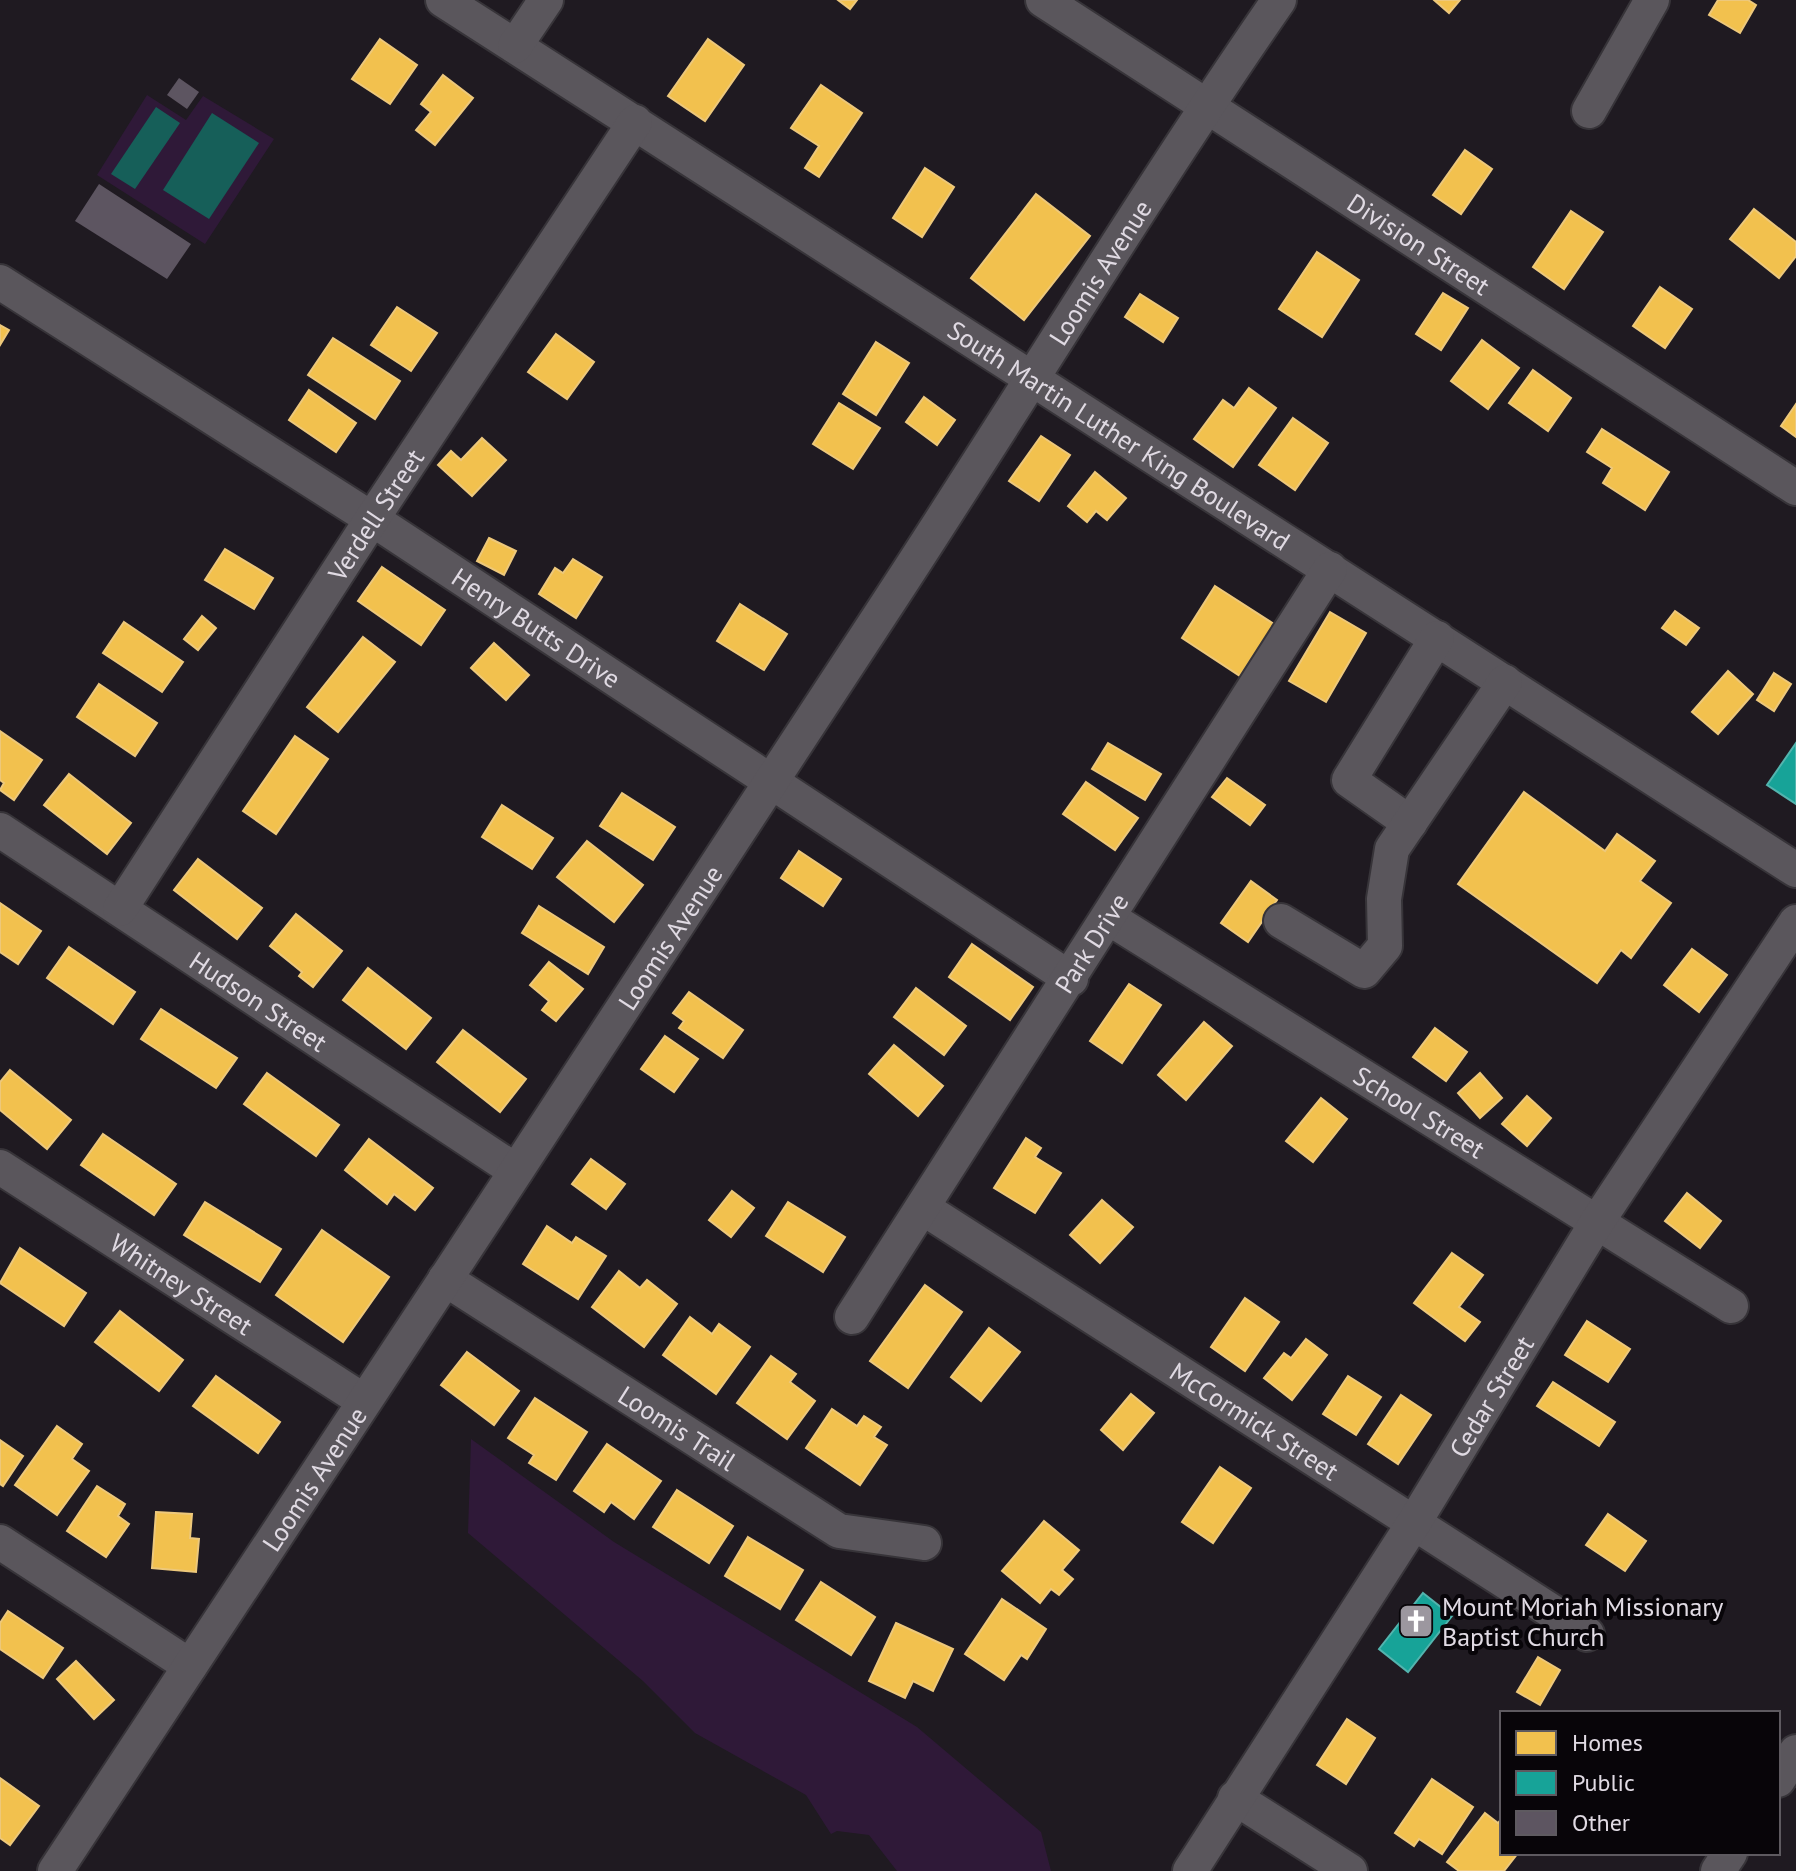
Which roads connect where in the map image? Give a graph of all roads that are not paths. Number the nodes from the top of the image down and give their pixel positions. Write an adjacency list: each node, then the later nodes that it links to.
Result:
1 (443, 0): 6 (street, South Martin Luther King Boulevard)
2 (546, 0): 6 (street)
3 (1043, 0): 7 (street, Division Street)
4 (1279, 0): 7 (street, Loomis Avenue)
5 (1639, 4): 8 (street)
6 (515, 46): 9 (street, South Martin Luther King Boulevard)
7 (1207, 105): 11 (street, Loomis Avenue); 12 (street, Division Street)
8 (1589, 111)
9 (635, 122): 11 (street, South Martin Luther King Boulevard); 13 (street, Verdell Street)
10 (0, 282): 13 (street, Henry Butts Drive)
11 (1035, 378): 14 (street, South Martin Luther King Boulevard); 17 (street, Loomis Avenue)
12 (1796, 488)
13 (372, 519): 17 (street, Henry Butts Drive); 21 (street, Verdell Street)
14 (1330, 569): 15 (street, South Martin Luther King Boulevard); 22 (street, Park Drive)
15 (1437, 638): 16 (street, South Martin Luther King Boulevard); 18 (street)
16 (1505, 682): 18 (street); 20 (street, South Martin Luther King Boulevard)
17 (772, 781): 25 (street, Henry Butts Drive); 27 (street, Loomis Avenue)
18 (1410, 823): 23 (street)
19 (0, 830): 21 (street, Hudson Street)
20 (1796, 870)
21 (120, 909): 27 (street, Hudson Street)
22 (1109, 918): 25 (street, Park Drive); 29 (street, School Street)
23 (1281, 921)
24 (1796, 922): 29 (street, Cedar Street)
25 (1071, 979): 28 (street, Park Drive)
26 (0, 1167): 33 (street, Whitney Street)
27 (516, 1171): 30 (street, Loomis Avenue)
28 (923, 1208): 32 (street, Park Drive); 34 (street, McCormick Street)
29 (1597, 1222): 31 (street, School Street); 34 (street, Cedar Street)
30 (445, 1279): 33 (street, Loomis Avenue); 36 (street, Loomis Trail)
31 (1731, 1306)
32 (852, 1317)
33 (364, 1401): 38 (street, Loomis Avenue)
34 (1415, 1521): 37 (street, McCormick Street); 41 (street, Cedar Street)
35 (0, 1542): 38 (street)
36 (924, 1543)
37 (1587, 1634)
38 (190, 1666): 42 (street, Loomis Avenue)
39 (1796, 1752): 40 (street)
40 (1780, 1777)
41 (1235, 1798): 43 (street, Cedar Street); 44 (street)
42 (55, 1871)
43 (1190, 1871)
44 (1350, 1871)

